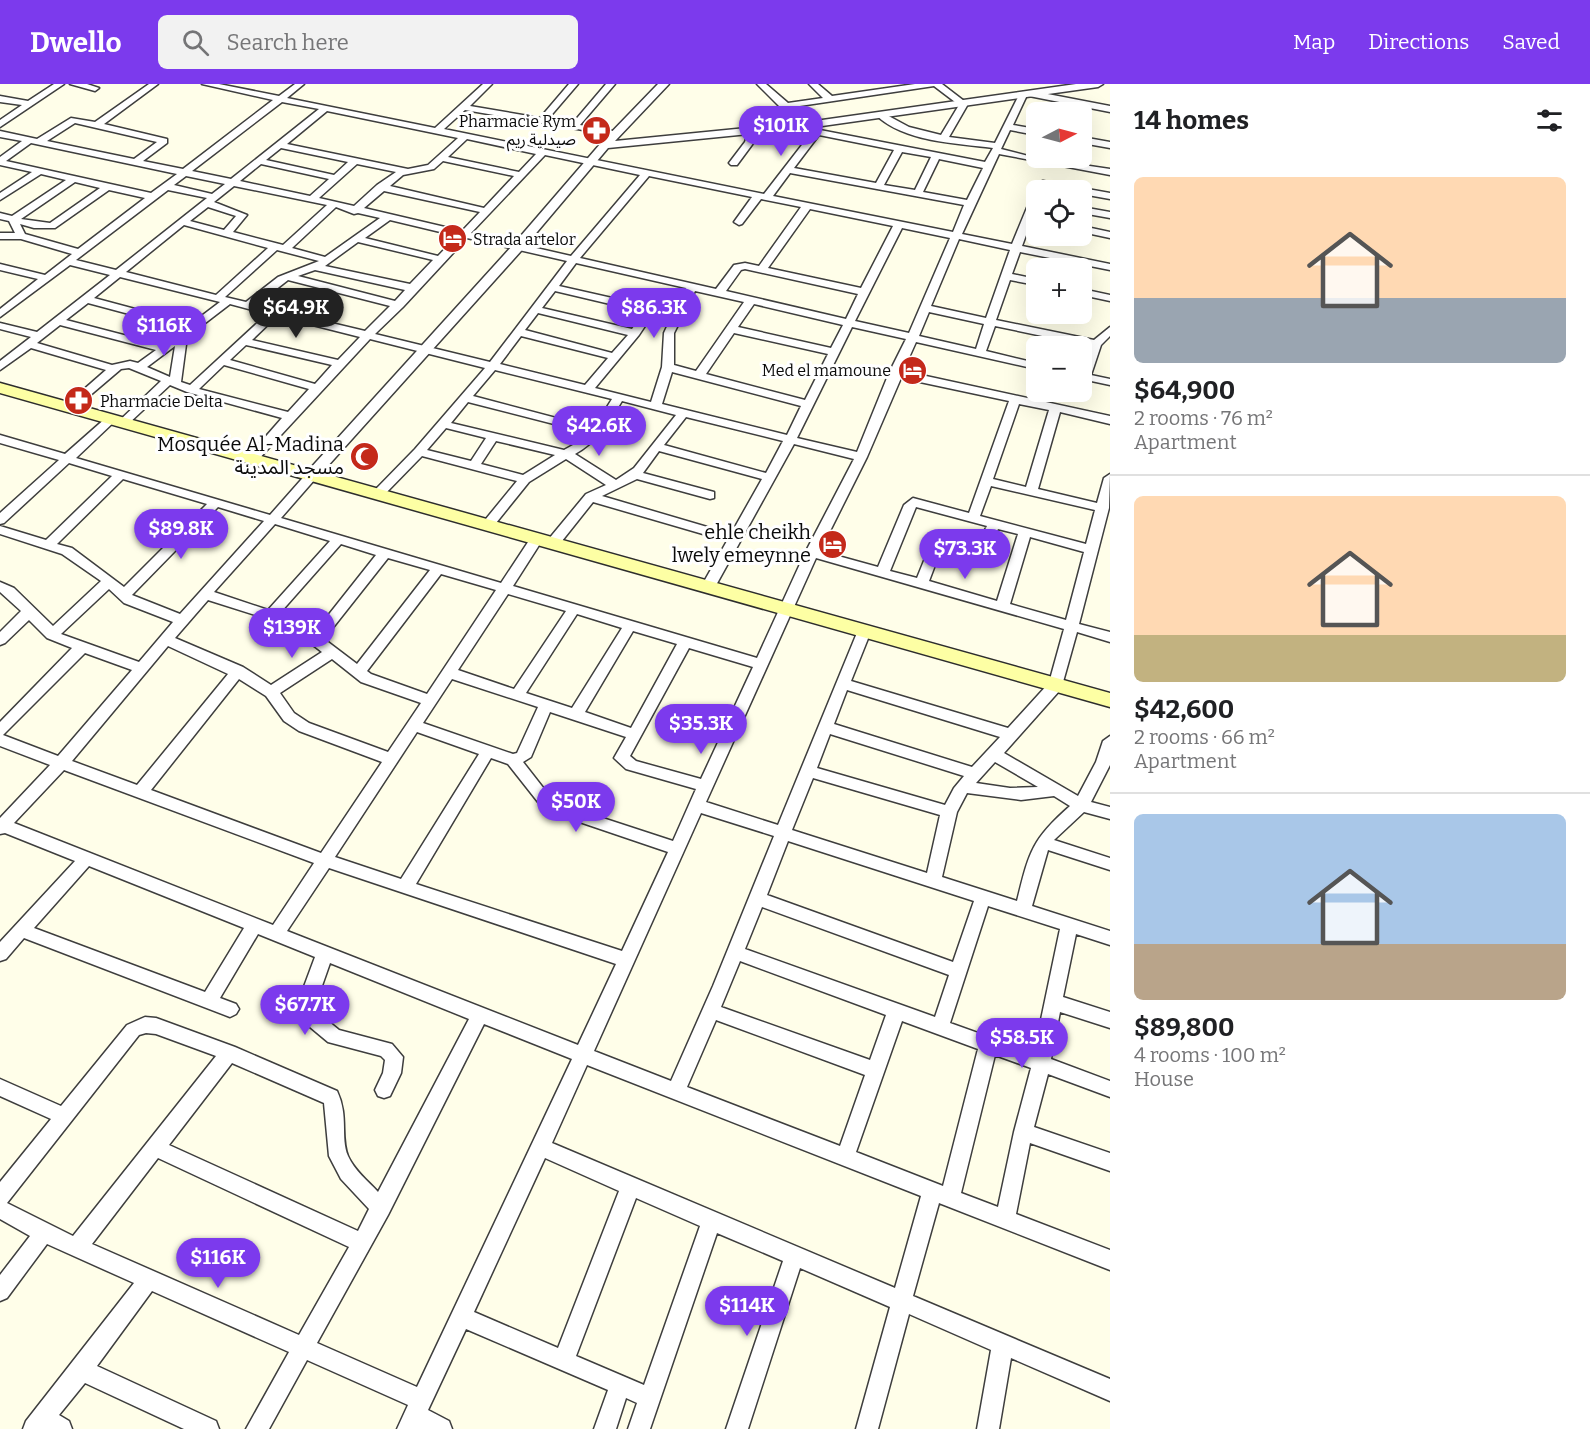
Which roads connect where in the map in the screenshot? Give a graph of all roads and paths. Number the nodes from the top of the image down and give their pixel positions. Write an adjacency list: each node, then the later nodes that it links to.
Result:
1 (60, 84): 22 (street)
2 (74, 84): 17 (street)
3 (154, 84): 31 (street)
4 (206, 84): 15 (street)
5 (300, 84): 19 (street)
6 (488, 84): 25 (street)
7 (574, 84): 29 (street)
8 (611, 84): 33 (street)
9 (664, 84): 40 (street)
10 (761, 84): 24 (street)
11 (813, 84): 21 (street)
12 (932, 84): 16 (street)
13 (937, 84): 23 (street)
14 (1098, 84): 18 (street)
15 (236, 87): 19 (street)
16 (887, 87): 21 (street)
17 (95, 88)
18 (1028, 95): 23 (street); 27 (street); 34 (street)
19 (279, 98): 26 (street); 63 (street)
20 (0, 99): 22 (street)
21 (830, 99): 24 (street)
22 (29, 104): 30 (street)
23 (964, 104): 28 (street); 42 (street)
24 (784, 106): 32 (street)
25 (463, 107): 29 (street); 35 (street)
26 (326, 108): 35 (street); 45 (street)
27 (1110, 109)
28 (880, 115): 32 (street); 42 (street)
29 (542, 121): 33 (street)
30 (0, 124)
31 (97, 125): 43 (street); 56 (street)
32 (807, 125): 36 (street); 38 (street)
33 (574, 127): 40 (street)
34 (1008, 127): 37 (street); 49 (street)
35 (438, 130): 41 (street)
36 (753, 130): 46 (street); 58 (street)
37 (1026, 130)
38 (817, 132): 48 (street); 60 (street)
39 (0, 134): 43 (street)
40 (615, 134): 46 (street)
41 (464, 136): 50 (street); 52 (street)
42 (944, 137): 49 (street)
43 (35, 141): 54 (street); 56 (street)
44 (1092, 142): 47 (street)
45 (279, 145): 53 (street); 55 (street)
46 (605, 145): 57 (street)
47 (1110, 145)
48 (899, 149): 51 (street); 72 (street)
49 (998, 149): 59 (street); 67 (street)
50 (544, 151): 57 (street); 66 (street)
51 (936, 156): 59 (street); 75 (street)
52 (442, 158): 62 (street); 66 (street)
53 (356, 160): 62 (street); 68 (street)
54 (0, 161): 61 (street)
55 (258, 161): 68 (street); 70 (street)
56 (136, 162): 63 (street)
57 (590, 162): 65 (street); 106 (street)
58 (734, 163)
59 (989, 166): 83 (street)
60 (789, 170): 72 (street); 80 (street)
61 (40, 171): 69 (street); 79 (street)
62 (406, 171): 74 (street)
63 (185, 172): 70 (street); 71 (street)
64 (1110, 172): 67 (street)
65 (646, 174): 80 (street); 111 (street)
66 (521, 175): 87 (street)
67 (1046, 176)
68 (336, 178): 81 (street)
69 (73, 179): 73 (street); 92 (street)
70 (232, 183): 81 (street); 82 (street)
71 (165, 186): 77 (street); 82 (street)
72 (879, 186): 75 (street)
73 (107, 187): 77 (street); 92 (street)
74 (380, 187): 86 (street); 87 (street)
75 (918, 193): 83 (street)
76 (1092, 193): 78 (street)
77 (150, 196): 108 (street)
78 (1110, 196)
79 (0, 197)
80 (762, 197): 85 (street); 94 (street)
81 (312, 199): 84 (street)
82 (210, 200): 93 (street); 98 (street)
83 (970, 202): 102 (street)
84 (333, 205): 86 (street); 105 (street)
85 (807, 206): 95 (street); 116 (street)
86 (354, 211): 91 (street)
87 (487, 211): 101 (street)
88 (1092, 212): 89 (street)
89 (1110, 215)
90 (0, 216): 92 (street)
91 (386, 218): 101 (street); 103 (street)
92 (13, 219): 100 (street)
93 (183, 222): 98 (street); 117 (street)
94 (739, 222)
95 (899, 224): 102 (street); 125 (street)
96 (1026, 229): 107 (street)
97 (1092, 231): 99 (street)
98 (227, 234): 105 (street)
99 (1110, 235)
100 (11, 236): 104 (street); 108 (street)
101 (464, 236): 106 (street); 109 (street)
102 (958, 236): 107 (street); 134 (street)
103 (357, 239): 109 (street); 110 (street)
104 (0, 244)
105 (281, 247): 110 (street); 130 (street)
106 (517, 248): 111 (street); 157 (street)
107 (1015, 248): 115 (street); 119 (street)
108 (78, 252): 112 (street)
109 (441, 259): 123 (street)
110 (327, 260): 114 (street)
111 (573, 260): 122 (street); 124 (street)
112 (66, 261): 117 (street); 120 (street)
113 (0, 267): 120 (street)
114 (315, 267): 118 (street); 123 (street)
115 (1110, 267)
116 (762, 269): 125 (street); 126 (street)
117 (118, 274): 129 (street); 130 (street)
118 (287, 276): 132 (street); 133 (street)
119 (1007, 276): 121 (street); 142 (street)
120 (45, 278): 138 (street)
121 (1026, 280)
122 (693, 287): 126 (street); 139 (street)
123 (413, 288): 132 (street)
124 (554, 288): 135 (street); 136 (street)
125 (863, 292): 141 (street)
126 (719, 293): 131 (street)
127 (1092, 294): 128 (street)
128 (1110, 298)
129 (86, 299): 140 (street); 144 (street)
130 (223, 299): 133 (street); 144 (street)
131 (751, 300): 141 (street); 145 (street)
132 (399, 305): 151 (street)
133 (248, 306): 137 (street)
134 (925, 308): 142 (street); 152 (street)
135 (537, 310): 147 (street); 148 (street)
136 (650, 310): 139 (street); 148 (street)
137 (275, 312): 151 (street); 153 (street)
138 (0, 314)
139 (677, 316): 168 (street)
140 (58, 321): 149 (street); 156 (street)
141 (850, 322): 152 (street); 158 (street)
142 (990, 323): 155 (street); 159 (street)
143 (0, 326): 149 (street)
144 (195, 328): 150 (street)
145 (732, 329): 158 (street); 171 (street)
146 (1110, 330): 155 (street)
147 (519, 332): 161 (street); 166 (street)
148 (635, 333): 161 (street)
149 (39, 336): 154 (street)
150 (182, 336): 156 (street); 173 (street)
151 (370, 336): 157 (street); 163 (street)
152 (911, 338): 159 (street); 170 (street)
153 (244, 341): 162 (street); 163 (street)
154 (28, 344): 165 (street); 169 (street)
155 (1096, 344): 160 (street)
156 (164, 349): 167 (street)
157 (426, 349): 166 (street); 203 (street)
158 (834, 352): 182 (street)
159 (980, 354): 164 (street)
160 (1092, 354)
161 (615, 357): 178 (street)
162 (222, 361): 176 (street); 177 (street)
163 (341, 364): 176 (street)
164 (1026, 364)
165 (0, 367)
166 (492, 367): 178 (street); 179 (street)
167 (139, 368): 169 (street); 173 (street)
168 (668, 368): 171 (street); 184 (street)
169 (114, 369): 183 (street)
170 (895, 374): 181 (street); 198 (street)
171 (699, 375): 182 (street)
172 (1092, 378): 174 (street)
173 (172, 382): 177 (street); 189 (street)
174 (1110, 382)
175 (0, 388): 183 (main road)
176 (318, 388): 187 (street)
177 (191, 390): 187 (street)
178 (587, 390): 180 (street)
179 (464, 397): 190 (street); 191 (street)
180 (618, 398): 184 (street); 191 (street)
181 (1015, 400): 185 (street); 207 (street)
182 (808, 404): 194 (street)
183 (70, 407): 189 (main road)
184 (655, 407): 186 (street)
185 (1055, 408): 188 (street); 210 (street)
186 (682, 413): 194 (street); 195 (street)
187 (290, 417): 199 (street)
188 (1110, 420)
189 (117, 421): 199 (main road); 200 (street)
190 (442, 424): 192 (street); 196 (street)
191 (597, 432): 197 (street)
192 (493, 436): 197 (street); 201 (street)
193 (0, 439): 200 (street)
194 (790, 440): 198 (street); 205 (street)
195 (657, 447): 202 (street); 205 (street)
196 (419, 452): 201 (street); 211 (street)
197 (567, 454): 206 (street); 209 (street)
198 (861, 457): 229 (street)
199 (252, 459): 203 (main road)
200 (68, 460): 204 (street); 218 (street)
201 (474, 466): 206 (street)
202 (634, 474): 209 (street); 212 (street)
203 (312, 475): 211 (main road); 216 (street)
204 (120, 476): 214 (street); 227 (street)
205 (768, 477): 224 (street)
206 (525, 479): 220 (street)
207 (985, 482): 210 (street); 217 (street)
208 (1109, 484): 215 (street)
209 (615, 485): 213 (street)
210 (1031, 492): 215 (street)
211 (378, 494): 220 (main road)
212 (710, 495)
213 (590, 497): 224 (street); 226 (street)
214 (215, 503): 216 (street); 239 (street)
215 (1103, 507): 221 (street)
216 (273, 518): 225 (street); 238 (street)
217 (973, 518): 219 (street); 232 (street)
218 (0, 520)
219 (994, 524): 223 (street); 234 (street)
220 (487, 525): 226 (main road)
221 (1104, 527): 228 (street)
222 (0, 530): 227 (street)
223 (1025, 532): 228 (street); 240 (street)
224 (734, 539): 235 (street)
225 (339, 540): 230 (street); 244 (street)
226 (545, 541): 235 (main road); 236 (street)
227 (49, 544): 233 (street)
228 (1092, 550): 247 (street)
229 (812, 553): 232 (street); 241 (street)
230 (384, 554): 231 (street); 253 (street)
231 (437, 570): 236 (street); 261 (street)
232 (882, 573): 234 (street)
233 (109, 582): 239 (street); 249 (street)
234 (921, 584): 240 (street)
235 (708, 587): 241 (main road)
236 (502, 590): 242 (street); 260 (street)
237 (3, 592): 243 (street)
238 (205, 594): 244 (street); 245 (street)
239 (124, 595): 245 (street)
240 (1002, 607): 247 (street)
241 (786, 609): 248 (main road); 257 (street)
242 (573, 610): 246 (street); 265 (street)
243 (29, 612): 249 (street); 252 (street)
244 (271, 615): 253 (street)
245 (182, 620): 251 (street)
246 (629, 627): 254 (street); 269 (street)
247 (1071, 627): 250 (street); 263 (street)
248 (864, 631): 262 (street); 263 (main road)
249 (52, 635): 255 (street)
250 (1110, 637)
251 (165, 639): 258 (street); 259 (street)
252 (0, 640)
253 (316, 640): 256 (street)
254 (686, 642): 257 (street); 273 (street)
255 (82, 647): 258 (street); 272 (street)
256 (331, 652): 261 (street); 264 (street)
257 (761, 664): 285 (street)
258 (141, 668): 281 (street)
259 (238, 671): 264 (street); 288 (street)
260 (448, 672): 265 (street); 267 (street)
261 (358, 673): 267 (street)
262 (843, 684): 271 (street); 274 (street)
263 (1056, 685): 266 (main road); 274 (street)
264 (271, 692): 279 (street)
265 (518, 696): 268 (street)
266 (1110, 700)
267 (430, 701): 270 (street)
268 (546, 705): 269 (street); 280 (street)
269 (575, 716): 273 (street)
270 (414, 725): 277 (street); 279 (street)
271 (826, 727): 283 (street); 284 (street)
272 (0, 731)
273 (633, 734): 285 (street)
274 (1011, 735): 278 (street)
275 (0, 740): 281 (street)
276 (1110, 741): 282 (street)
277 (488, 751): 280 (street); 301 (street)
278 (994, 754): 284 (street); 287 (street)
279 (391, 759): 298 (street)
280 (513, 760): 296 (street)
281 (61, 763): 288 (street); 293 (street)
282 (1107, 763): 290 (street)
283 (807, 771): 291 (street); 294 (street)
284 (976, 774): 286 (street)
285 (705, 786): 289 (street)
286 (964, 787): 287 (street); 291 (street)
287 (1056, 790): 290 (street)
288 (140, 792): 298 (street)
289 (696, 805): 294 (street); 296 (street)
290 (1081, 805): 292 (street); 295 (street)
291 (950, 812): 300 (street)
292 (1110, 813)
293 (1, 826): 297 (street)
294 (783, 833): 300 (street); 303 (street)
295 (1044, 843): 299 (street); 304 (street)
296 (676, 849): 313 (street)
297 (87, 858): 305 (street); 307 (street)
298 (324, 860): 301 (street); 308 (street)
299 (1110, 864)
300 (933, 881): 302 (street)
301 (405, 887): 313 (street)
302 (983, 897): 304 (street); 314 (street)
303 (757, 898): 311 (street); 314 (street)
304 (1023, 910): 306 (street)
305 (255, 924): 308 (street); 315 (street)
306 (1069, 925): 309 (street); 316 (street)
307 (21, 930): 312 (street); 315 (street)
308 (278, 933): 310 (street)
309 (1110, 938)
310 (325, 952): 320 (street); 330 (street)
311 (735, 952): 318 (street); 319 (street)
312 (0, 954)
313 (626, 960): 325 (street)
314 (959, 970): 322 (street)
315 (209, 1001): 317 (street)
316 (1054, 1002): 321 (street); 326 (street)
317 (230, 1009)
318 (711, 1011): 327 (street); 331 (street)
319 (896, 1012): 322 (street); 327 (street)
320 (480, 1015): 325 (street); 341 (street)
321 (1110, 1020)
322 (940, 1028): 323 (street)
323 (988, 1046): 326 (street); 339 (street)
324 (229, 1053): 332 (street); 334 (street); 341 (street)
325 (582, 1055): 331 (street); 335 (street)
326 (1041, 1065): 329 (street); 333 (street)
327 (874, 1071): 336 (street)
328 (0, 1087): 332 (street)
329 (1110, 1089)
330 (384, 1090)
331 (676, 1091): 336 (street)
332 (63, 1116): 340 (street)
333 (1023, 1131): 337 (street); 343 (street)
334 (154, 1147): 346 (street); 347 (street)
335 (541, 1148): 338 (street); 353 (street)
336 (845, 1157): 339 (street)
337 (1110, 1162)
338 (630, 1187): 344 (street); 356 (street)
339 (941, 1194): 343 (street); 352 (street)
340 (0, 1197)
341 (381, 1208): 346 (street)
342 (0, 1209): 345 (street)
343 (1005, 1219): 349 (street)
344 (711, 1222): 348 (street); 360 (street)
345 (44, 1233): 347 (street); 351 (street)
346 (362, 1243): 355 (street)
347 (78, 1246): 350 (street)
348 (794, 1257): 352 (street); 368 (street)
349 (1110, 1260)
350 (149, 1279): 355 (street); 357 (street)
351 (0, 1291)
352 (902, 1299): 354 (street); 369 (street)
353 (460, 1316): 356 (street); 361 (street)
354 (1003, 1343): 359 (street); 370 (street)
355 (302, 1348): 361 (street); 364 (street)
356 (564, 1360): 358 (street)
357 (81, 1370): 362 (street); 363 (street)
358 (620, 1384): 360 (street); 366 (street)
359 (1110, 1390)
360 (650, 1398): 367 (street)
361 (414, 1415): 365 (street)
362 (46, 1425)
363 (208, 1429)
364 (257, 1429)
365 (441, 1429)
366 (605, 1429)
367 (639, 1429)
368 (737, 1429)
369 (867, 1429)
370 (988, 1429)

